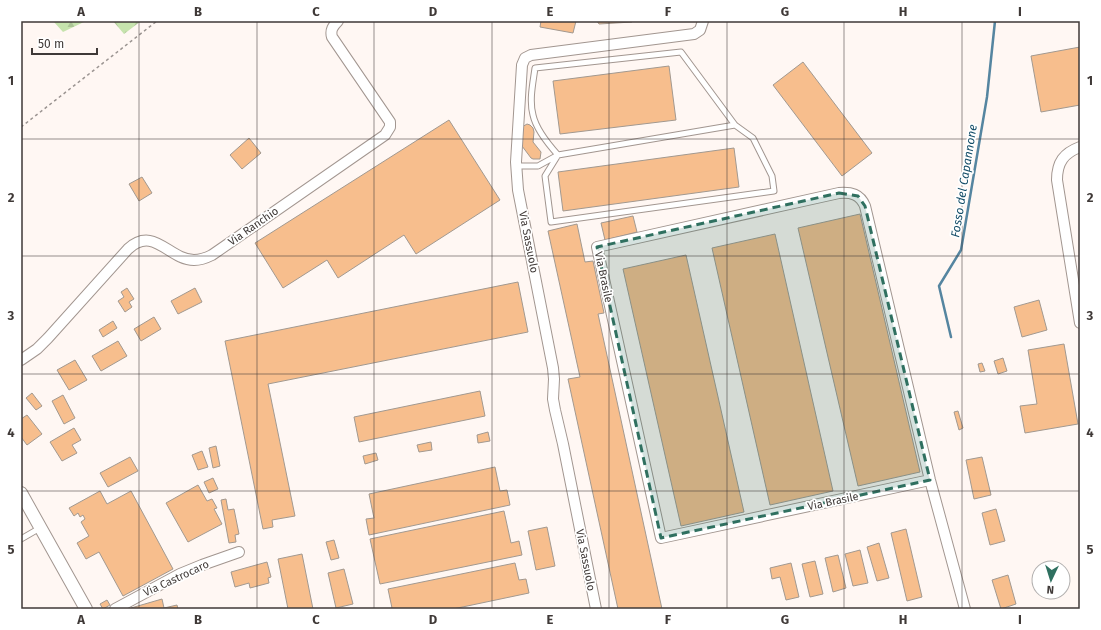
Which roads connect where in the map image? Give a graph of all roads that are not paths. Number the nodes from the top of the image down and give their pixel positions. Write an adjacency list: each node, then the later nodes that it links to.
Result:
1 (338, 21): 8 (street, Via Ranchio)
2 (702, 21): 6 (street, Via Sassuolo)
3 (735, 125): 5 (lane); 5 (lane); 5 (lane)
4 (1080, 147): 7 (street)
5 (558, 155): 6 (lane)
6 (516, 166): 16 (street, Via Sassuolo)
7 (1080, 323)
8 (21, 360)
9 (930, 480): 9 (street, Via Brasile); 17 (street, Via Brasile)
10 (21, 493): 11 (street)
11 (40, 527): 12 (lane); 14 (street)
12 (21, 539)
13 (239, 552): 15 (street, Via Castrocaro)
14 (86, 609)
15 (115, 609)
16 (596, 609)
17 (966, 609)

